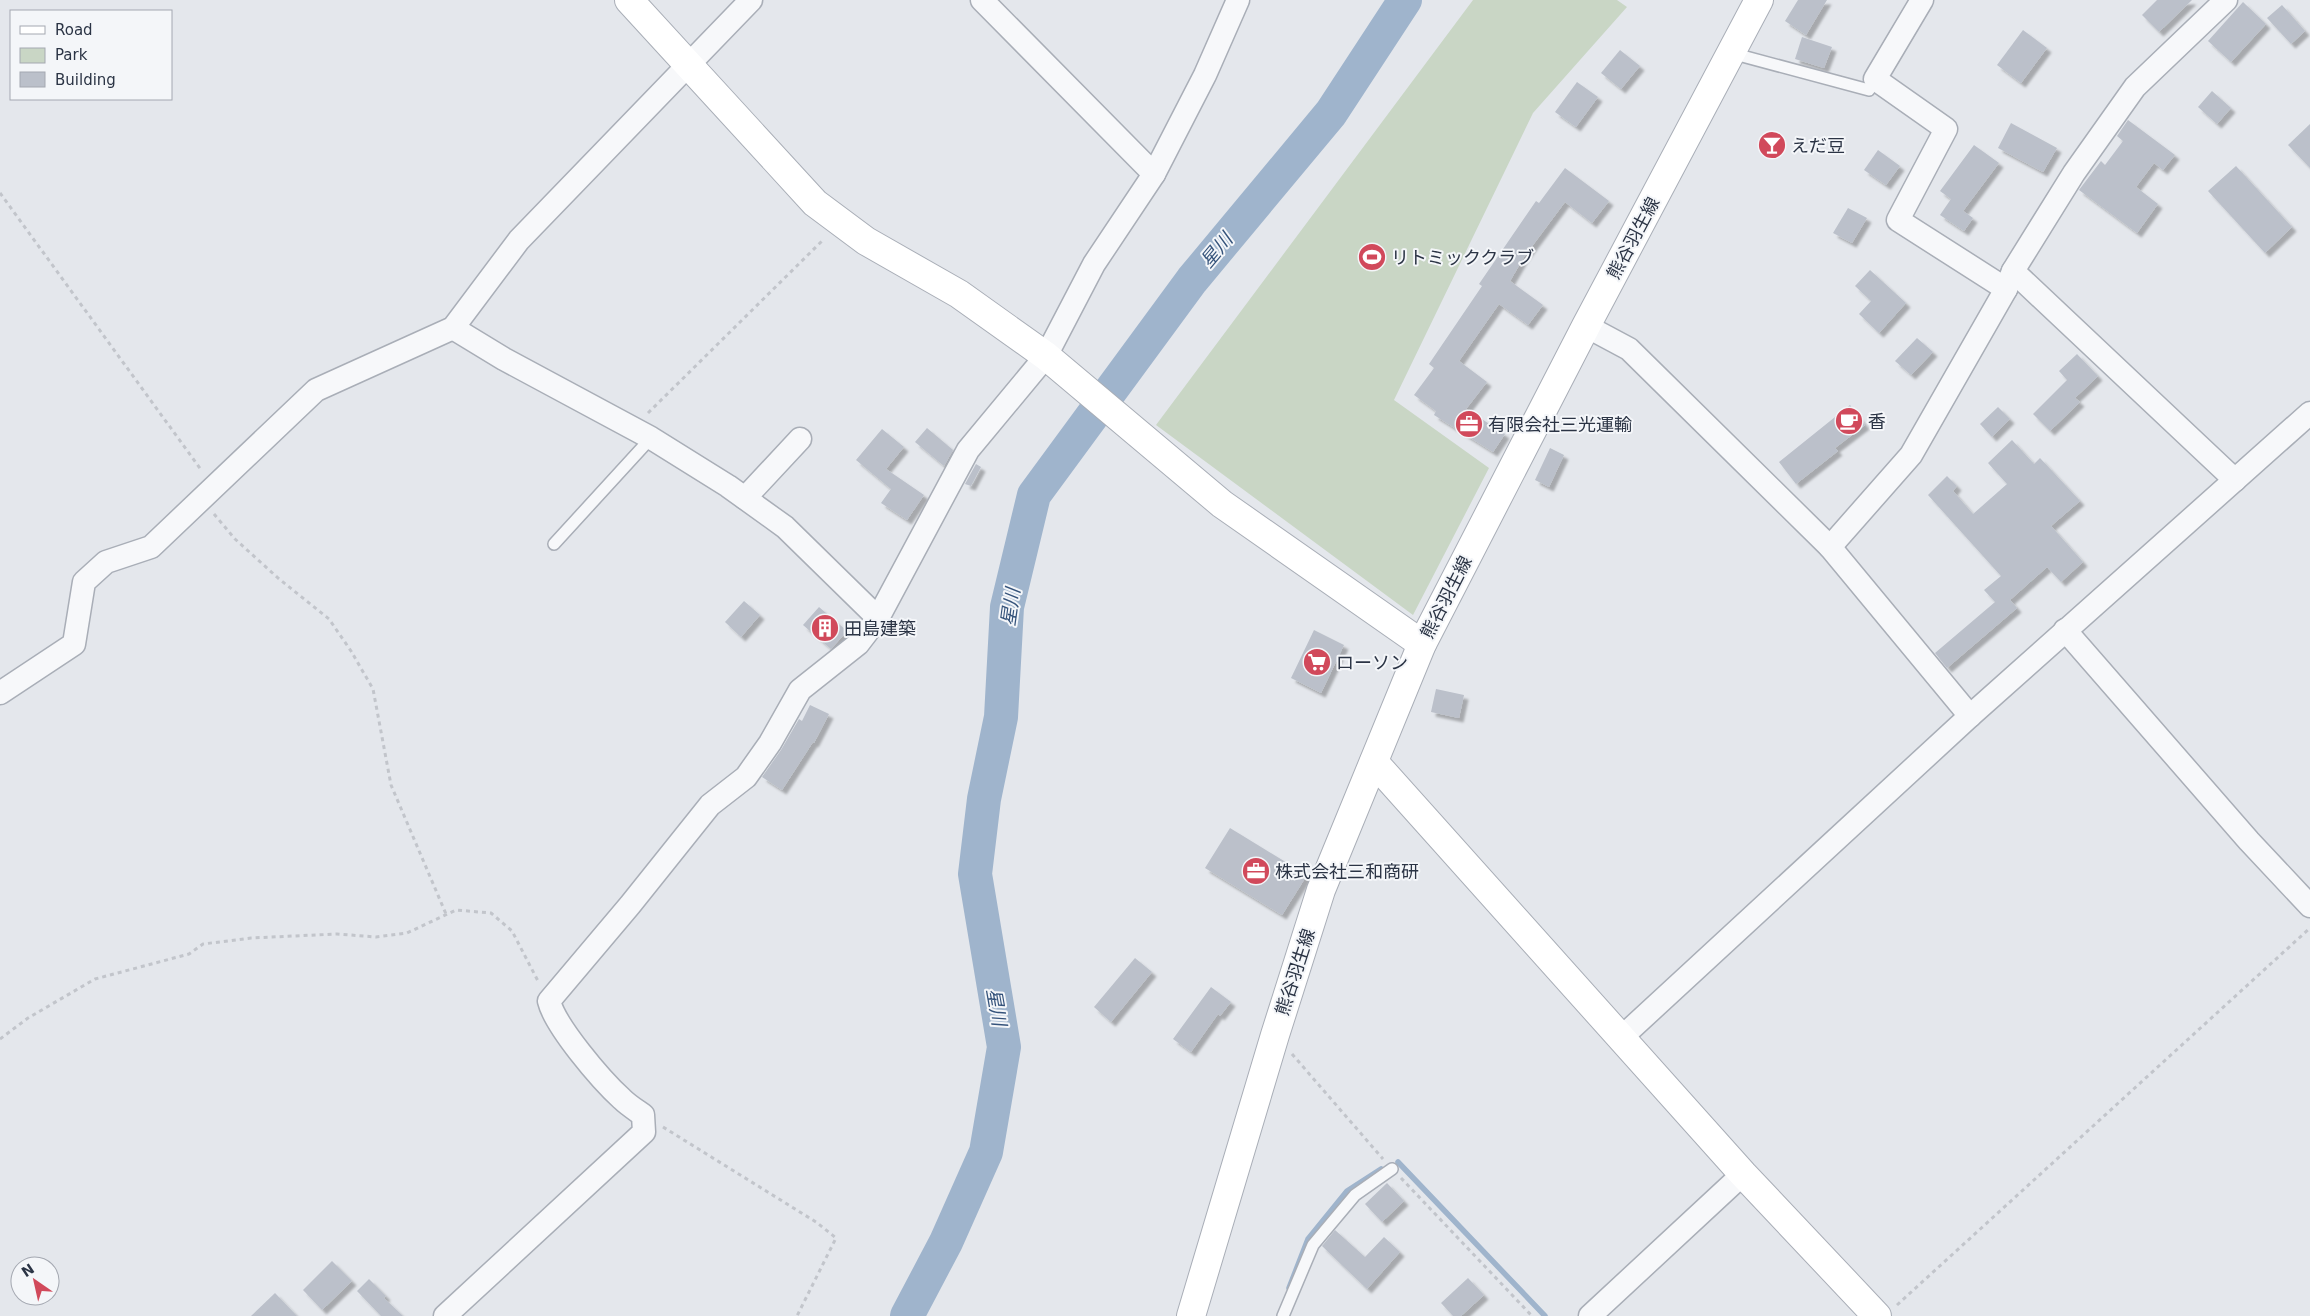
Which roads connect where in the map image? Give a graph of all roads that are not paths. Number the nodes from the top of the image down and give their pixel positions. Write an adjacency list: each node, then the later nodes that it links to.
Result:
1 (629, 0): 9 (street)
2 (750, 0): 9 (street)
3 (982, 0): 11 (street)
4 (1238, 0): 11 (street)
5 (1759, 0): 8 (street, 熊谷羽生線)
6 (1922, 0): 10 (street)
7 (2226, 0): 12 (street)
8 (1730, 53): 10 (lane); 13 (street, 熊谷羽生線)
9 (688, 65): 14 (street); 15 (street)
10 (1875, 79): 12 (street)
11 (1154, 174): 15 (street)
12 (2009, 280): 19 (street); 22 (street)
13 (1586, 326): 22 (street); 25 (street, 熊谷羽生線)
14 (453, 328): 17 (street); 26 (street)
15 (1053, 363): 23 (street); 25 (street)
16 (2310, 413): 19 (street)
17 (642, 433): 20 (street); 21 (lane)
18 (800, 439): 20 (street)
19 (2236, 480): 24 (street)
20 (745, 498): 23 (street)
21 (554, 544)
22 (1830, 547): 27 (street)
23 (878, 618): 34 (street)
24 (2065, 630): 27 (street); 29 (street)
25 (1422, 644): 28 (street, 熊谷羽生線)
26 (0, 692)
27 (1970, 716): 30 (street)
28 (1374, 762): 30 (street); 35 (street, 熊谷羽生線)
29 (2310, 906)
30 (1622, 1037): 32 (street)
31 (1392, 1169): 36 (lane)
32 (1743, 1174): 33 (street); 37 (street)
33 (1885, 1313)
34 (444, 1316)
35 (1191, 1316)
36 (1283, 1316)
37 (1590, 1316)

